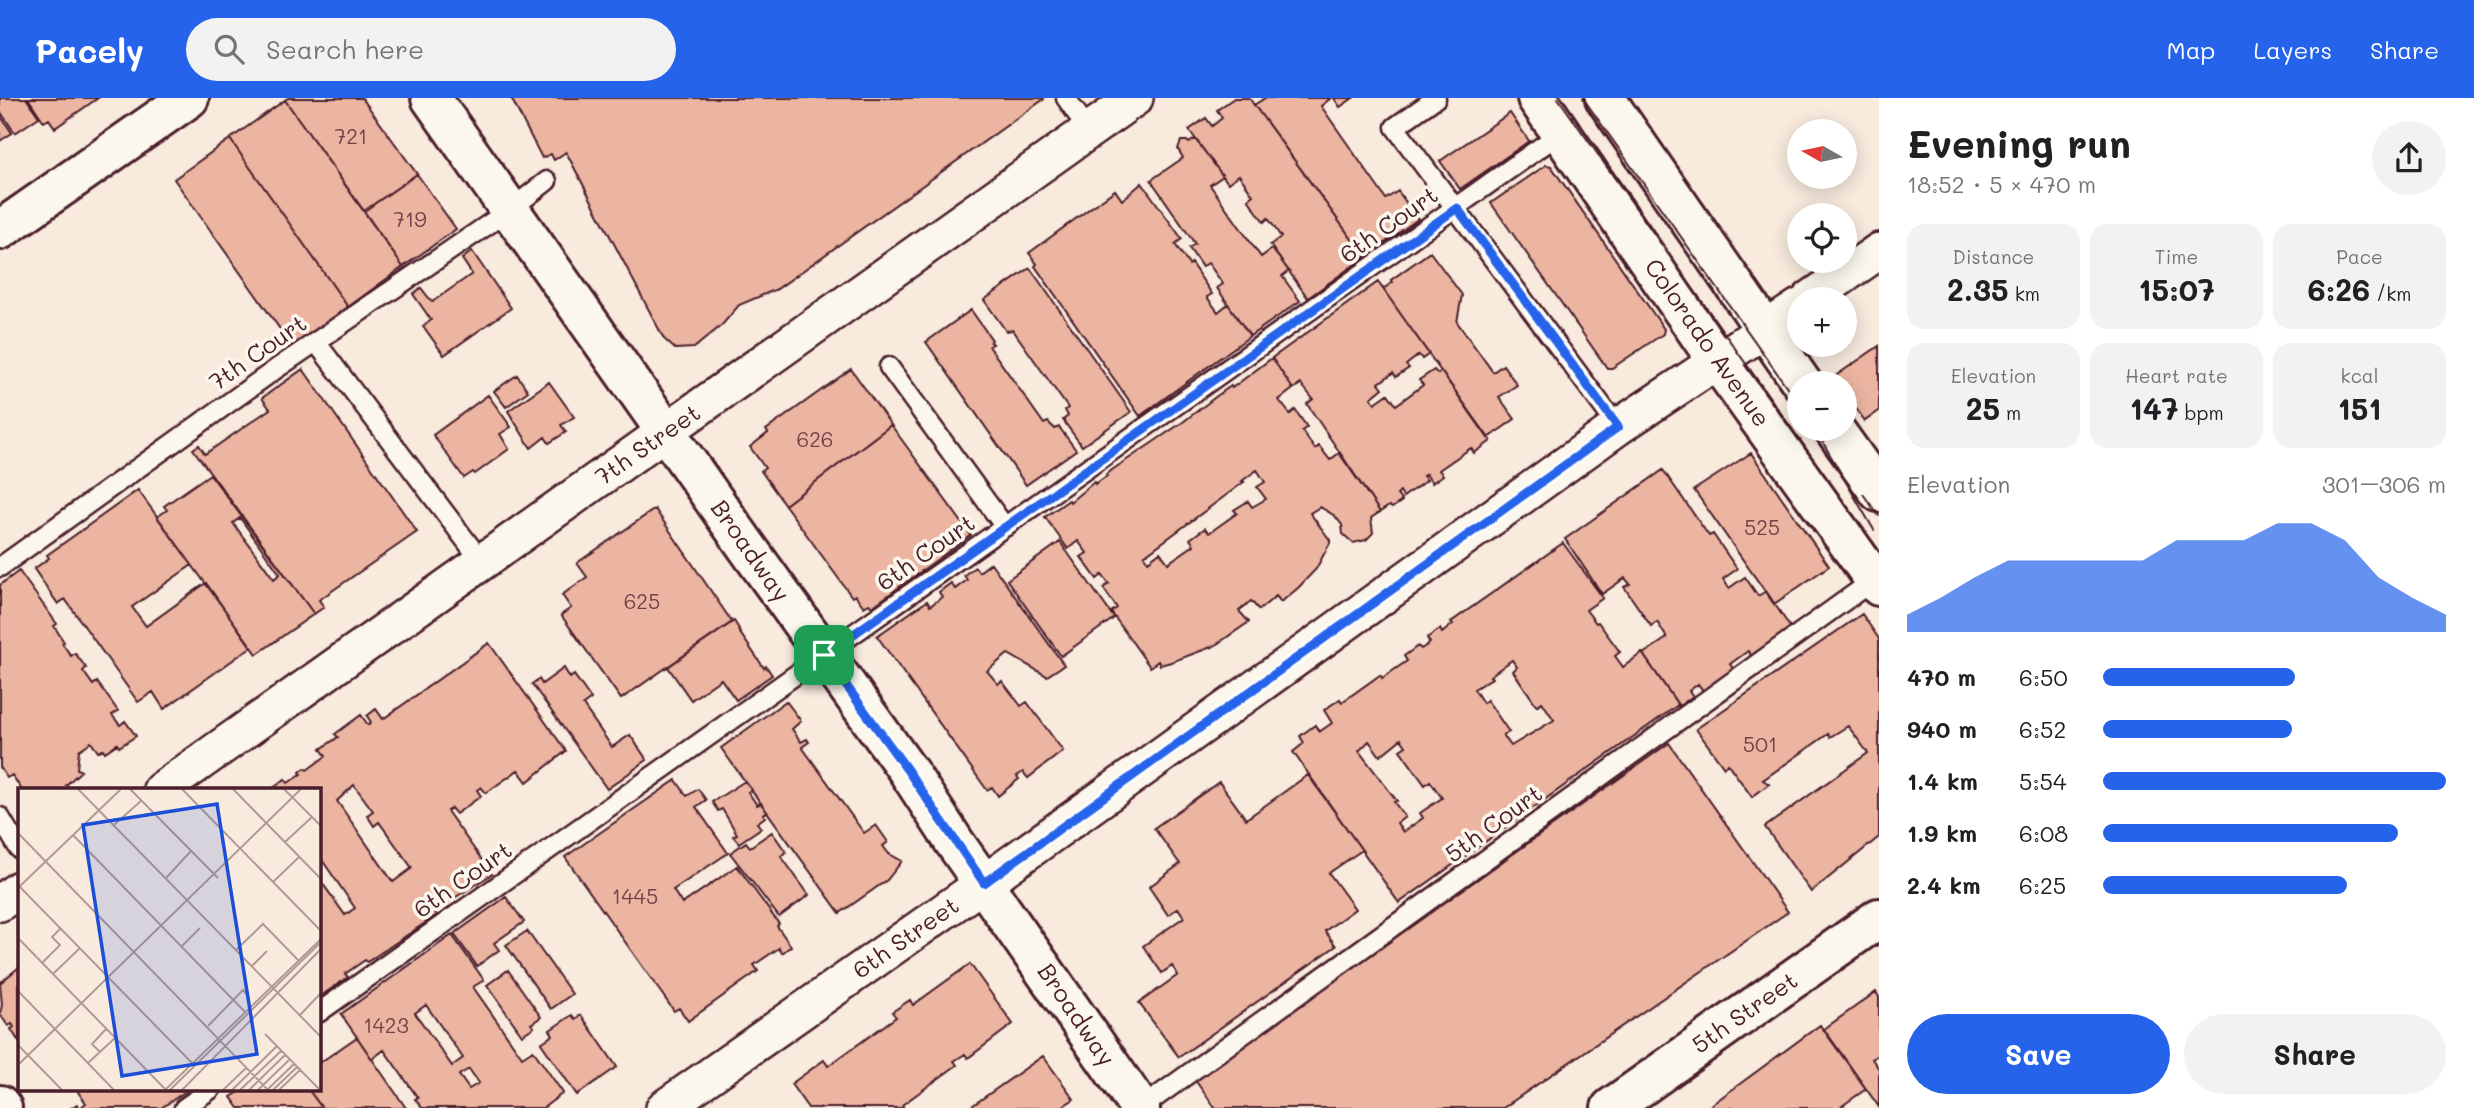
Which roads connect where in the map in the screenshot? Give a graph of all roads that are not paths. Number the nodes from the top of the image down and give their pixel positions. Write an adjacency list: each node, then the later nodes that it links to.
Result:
1 (189, 98): 13 (street)
2 (431, 98): 12 (street, Broadway)
3 (1066, 98): 8 (lane)
4 (1135, 98): 8 (street, 7th Street)
5 (1436, 98): 11 (lane)
6 (1537, 98): 9 (street, Colorado Avenue)
7 (1605, 98): 17 (street)
8 (1089, 131): 23 (street, 7th Street)
9 (1562, 132): 11 (lane, 6th Court); 19 (street, Colorado Avenue)
10 (547, 181): 12 (lane, 7th Court)
11 (1457, 208): 22 (lane); 26 (lane, 6th Court)
12 (511, 209): 18 (lane, 7th Court); 23 (street, Broadway)
13 (0, 230)
14 (1879, 251): 15 (street)
15 (1827, 287)
16 (1787, 315): 17 (street, 6th Street)
17 (1764, 331): 19 (street, 6th Street); 21 (street)
18 (316, 342): 27 (lane); 28 (lane, 7th Court)
19 (1718, 362): 22 (street, 6th Street); 29 (street, Colorado Avenue)
20 (889, 367): 26 (lane)
21 (1793, 371)
22 (1618, 427): 34 (street, 6th Street)
23 (666, 432): 27 (street, 7th Street); 30 (street, Broadway)
24 (1843, 441): 25 (street)
25 (1879, 492)
26 (1005, 527): 30 (lane, 6th Court)
27 (482, 562): 31 (street, 7th Street)
28 (0, 567)
29 (1877, 582): 42 (lane, 5th Court)
30 (824, 655): 34 (street, Broadway); 38 (lane, 6th Court)
31 (162, 788)
32 (0, 817): 33 (lane)
33 (18, 847)
34 (984, 883): 41 (street, 6th Street); 42 (street, Broadway)
35 (18, 890): 36 (street)
36 (0, 903)
37 (1879, 918): 43 (street, 5th Street)
38 (320, 1012)
39 (210, 1090): 40 (lane)
40 (184, 1108)
41 (664, 1108)
42 (1141, 1108)
43 (1611, 1108)

